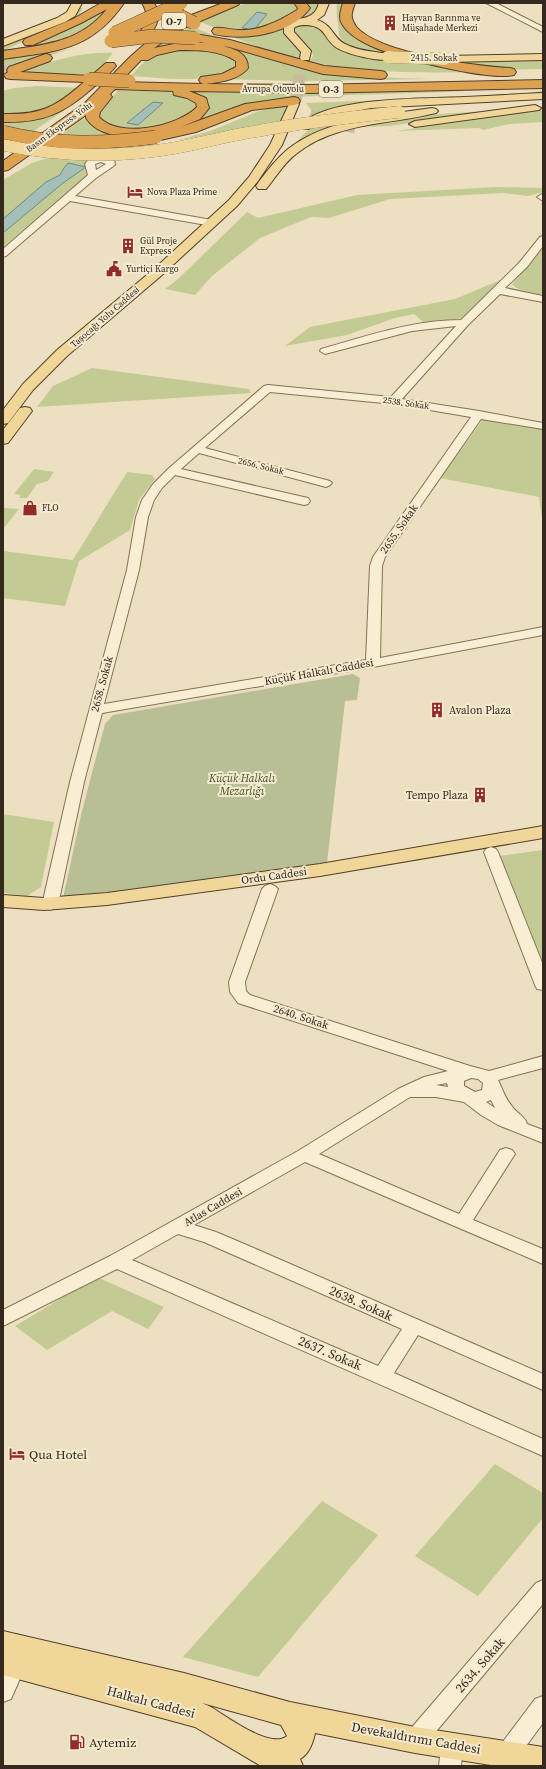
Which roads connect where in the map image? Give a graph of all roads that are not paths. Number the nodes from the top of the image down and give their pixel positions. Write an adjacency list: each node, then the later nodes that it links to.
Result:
1 (77, 3): 24 (main road)
2 (86, 3): 20 (highway)
3 (110, 3): 20 (highway)
4 (118, 3): 26 (highway)
5 (148, 3): 25 (highway)
6 (161, 3): 18 (highway, bridge)
7 (181, 3): 23 (highway, bridge)
8 (218, 3): 25 (highway, O-7)
9 (234, 3): 18 (highway, O-7)
10 (243, 3): 18 (highway)
11 (300, 3): 18 (highway)
12 (324, 3): 16 (main road)
13 (332, 3): 22 (main road)
14 (349, 3): 31 (highway)
15 (490, 3): 19 (street)
16 (298, 22): 22 (main road, 2415. Sokak); 28 (main road)
17 (543, 22): 19 (street)
18 (201, 23): 29 (highway); 30 (highway, O-7)
19 (530, 24): 21 (street)
20 (58, 28): 26 (highway)
21 (543, 30)
22 (331, 35): 27 (main road, 2415. Sokak, bridge)
23 (102, 41): 26 (highway); 29 (highway, bridge); 33 (highway)
24 (3, 43)
25 (134, 46): 30 (highway, O-7)
26 (3, 55)
27 (543, 56)
28 (305, 58)
29 (286, 61): 32 (highway)
30 (126, 62): 36 (highway, Basın Ekspress Yolu / O-7); 36 (highway); 45 (highway); 50 (highway, Basın Ekspress Yolu)
31 (543, 72)
32 (543, 76)
33 (7, 77): 36 (highway, Avrupa Otoyolu / O-3)
34 (543, 79): 36 (highway, Avrupa Otoyolu / O-3)
35 (543, 84): 36 (highway, Avrupa Otoyolu / O-3)
36 (119, 85): 36 (highway); 51 (highway, Basın Ekspress Yolu)
37 (543, 89): 40 (highway)
38 (543, 96): 54 (main road)
39 (543, 100): 42 (main road)
40 (262, 105): 47 (highway, bridge); 52 (highway)
41 (543, 105): 43 (main road); 46 (main road)
42 (398, 111): 43 (main road); 48 (main road, bridge); 49 (main road, bridge)
43 (432, 111): 56 (main road)
44 (310, 115): 54 (main road)
45 (3, 118)
46 (358, 128)
47 (3, 132)
48 (3, 141)
49 (3, 145)
50 (3, 158)
51 (3, 167)
52 (3, 174)
53 (92, 176): 55 (street)
54 (254, 179): 57 (main road)
55 (68, 198): 57 (street); 59 (street)
56 (227, 222): 57 (main road); 60 (main road)
57 (212, 223): 60 (main road)
58 (543, 239): 61 (street)
59 (3, 254)
60 (163, 276): 66 (main road, Taşocağı Yolu Caddesi)
61 (502, 292): 62 (street); 63 (street); 64 (street)
62 (543, 299)
63 (543, 304)
64 (464, 324): 65 (street); 68 (street)
65 (325, 351)
66 (48, 376): 70 (main road, Taşocağı Yolu Caddesi); 72 (main road, Taşocağı Yolu Caddesi)
67 (268, 388): 68 (street, 2538. Sokak); 73 (street, 2658. Sokak)
68 (394, 401): 69 (street, 2538. Sokak)
69 (479, 414): 71 (street, 2538. Sokak); 78 (street, 2655. Sokak)
70 (3, 420)
71 (543, 426)
72 (3, 440)
73 (196, 449): 74 (street, 2658. Sokak); 75 (street, 2656. Sokak)
74 (172, 471): 76 (street); 79 (street, 2658. Sokak)
75 (326, 483)
76 (304, 501)
77 (543, 631): 78 (street, Küçük Halkalı Caddesi)
78 (373, 663): 79 (street, Küçük Halkalı Caddesi)
79 (95, 710): 85 (street, 2658. Sokak)
80 (543, 832): 85 (main road, Ordu Caddesi)
81 (543, 844): 82 (main road, Ordu Caddesi)
82 (491, 852): 83 (main road, Ordu Caddesi); 87 (street)
83 (270, 889): 86 (main road, Ordu Caddesi); 89 (street, 2640. Sokak)
84 (3, 901): 85 (main road, Ordu Caddesi)
85 (50, 905)
86 (3, 914)
87 (543, 985)
88 (543, 1062): 90 (street)
89 (464, 1074): 90 (street); 91 (street, Atlas Caddesi); 92 (street)
90 (490, 1082): 92 (street); 93 (street)
91 (404, 1093): 92 (street); 95 (street, Atlas Caddesi)
92 (467, 1097): 93 (street)
93 (543, 1136)
94 (506, 1154): 96 (street)
95 (304, 1155): 96 (street); 97 (street, Atlas Caddesi)
96 (462, 1223): 98 (street)
97 (177, 1227): 99 (street, Atlas Caddesi); 101 (street, 2638. Sokak)
98 (543, 1257)
99 (116, 1261): 100 (street, Atlas Caddesi); 102 (street, 2637. Sokak)
100 (7, 1315)
101 (414, 1326): 102 (street); 103 (street, 2638. Sokak)
102 (382, 1376): 104 (street, 2637. Sokak)
103 (543, 1382)
104 (543, 1448)
105 (543, 1589): 110 (street, 2634. Sokak)
106 (7, 1657): 107 (street); 109 (main road, Halkalı Caddesi); 111 (main road, Halkalı Caddesi)
107 (3, 1692)
108 (543, 1706): 112 (street)
109 (290, 1715): 110 (main road, Devekaldırımı Caddesi); 111 (main road)
110 (415, 1740): 113 (main road, Devekaldırımı Caddesi)
111 (255, 1748): 115 (main road, Halkalı Caddesi)
112 (507, 1754): 113 (main road, Devekaldırımı Caddesi); 114 (main road, Devekaldırımı Caddesi)
113 (451, 1756)
114 (543, 1760)
115 (289, 1766)

